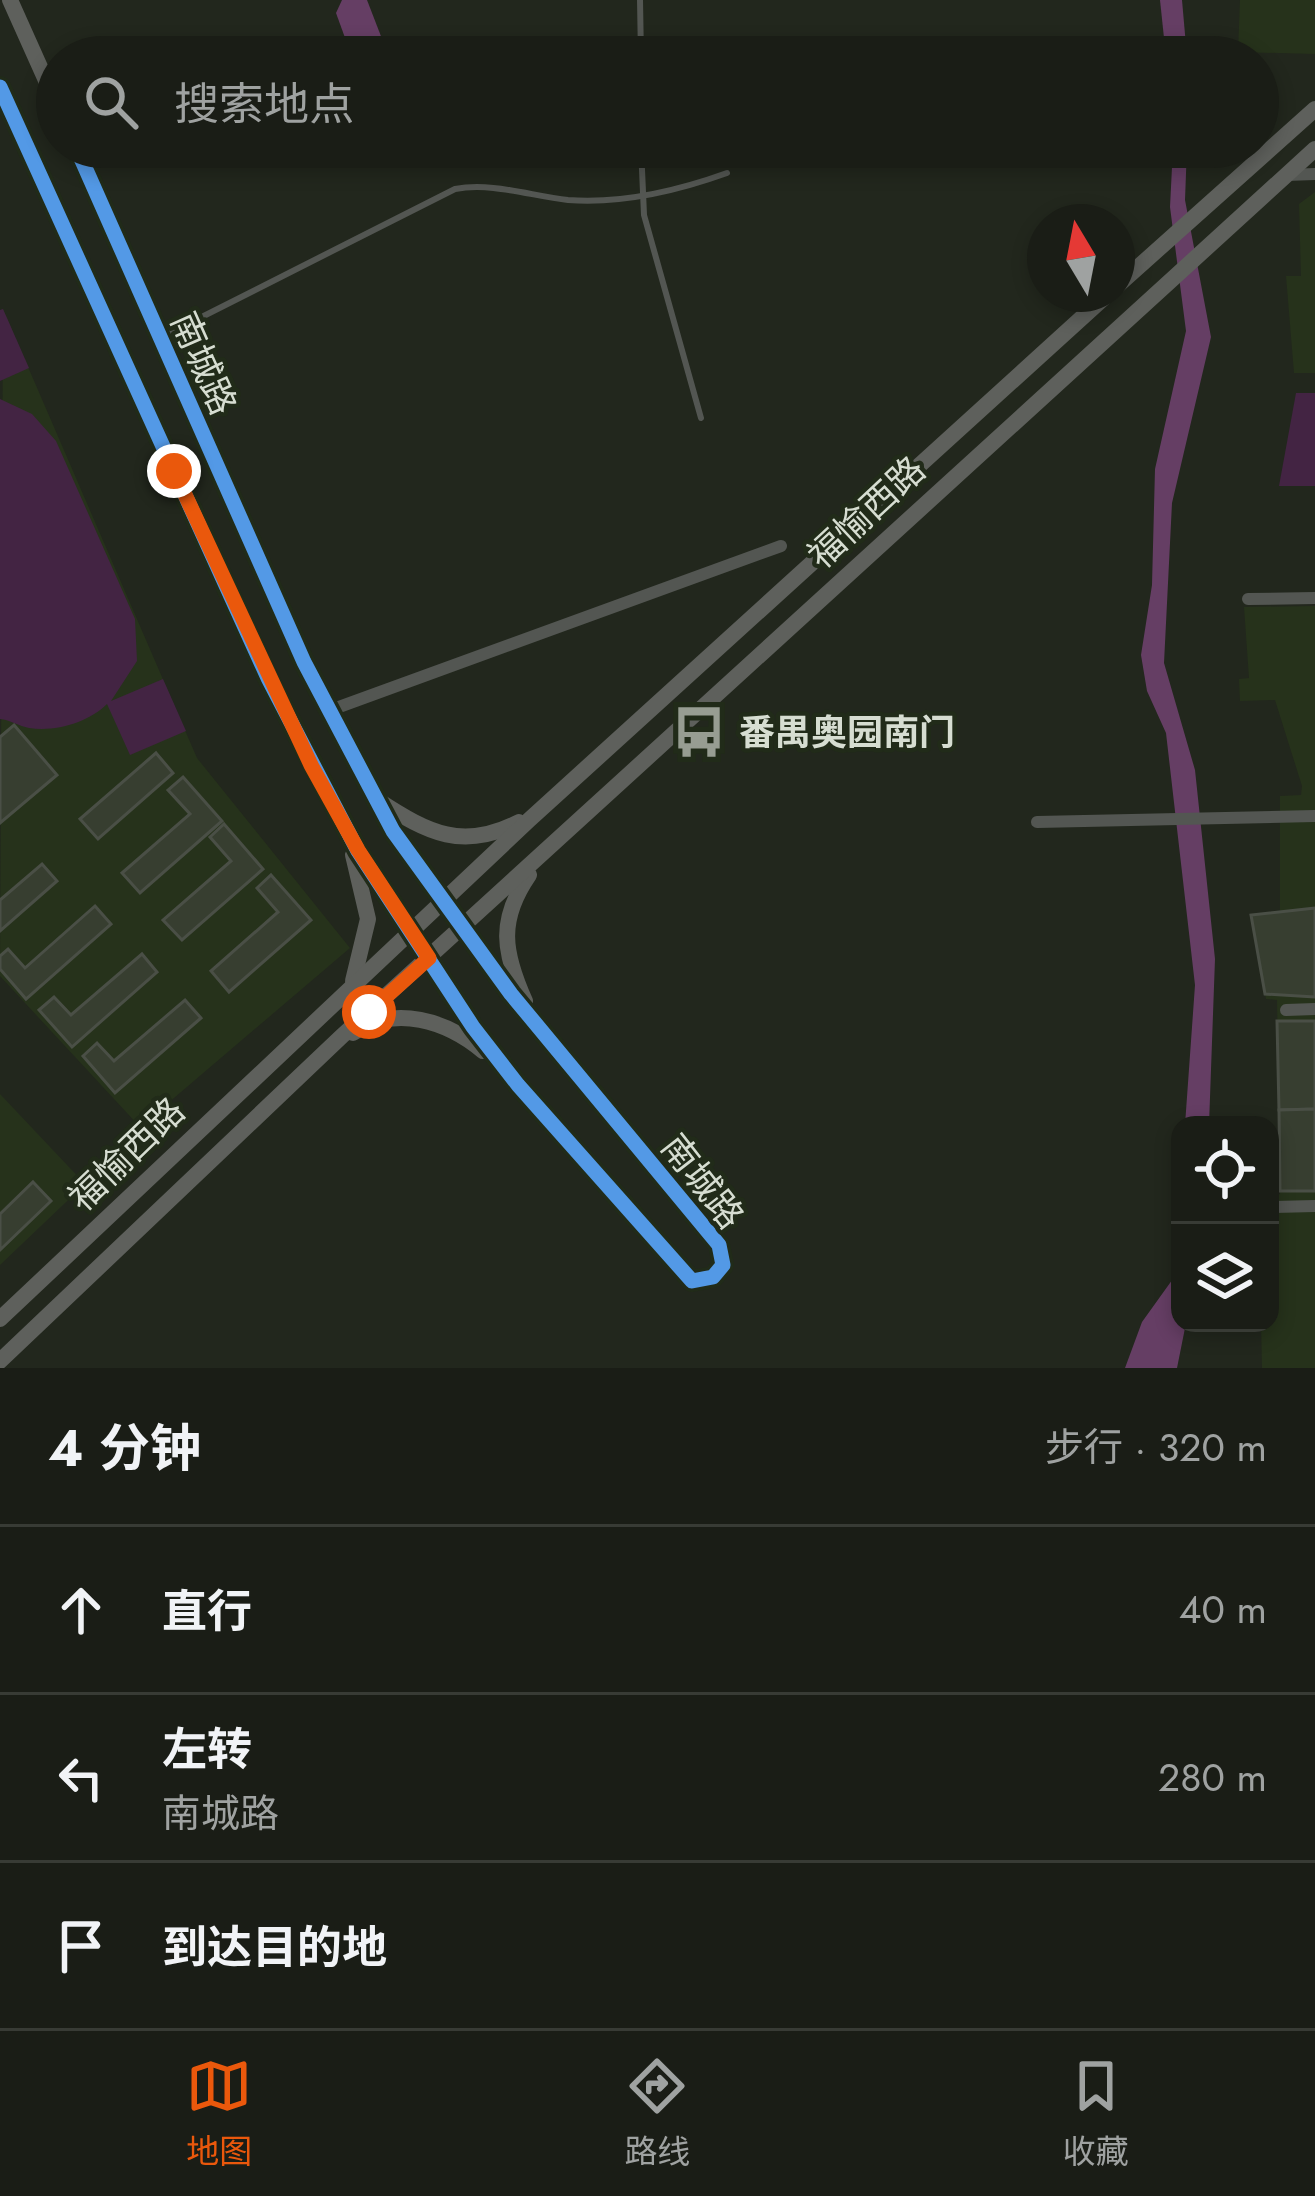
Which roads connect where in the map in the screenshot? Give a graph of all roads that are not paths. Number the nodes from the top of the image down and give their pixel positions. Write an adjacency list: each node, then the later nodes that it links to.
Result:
1 (10, 0): 4 (street)
2 (640, 0): 3 (lane)
3 (641, 36)
4 (36, 58)
5 (0, 87): 9 (street, 南城路)
6 (1315, 109): 7 (street)
7 (1279, 141)
8 (1315, 149): 16 (street, 福愉西路)
9 (36, 167)
10 (37, 168): 29 (street, 南城路)
11 (85, 168): 20 (street, 南城路)
12 (641, 168): 17 (lane)
13 (1248, 168): 18 (street)
14 (727, 173): 17 (lane)
15 (1315, 174): 16 (street)
16 (1286, 175): 31 (street, 福愉西路)
17 (642, 196): 20 (lane); 21 (lane)
18 (1135, 270)
19 (1088, 312): 26 (street, 福愉西路)
20 (160, 338): 25 (street, 南城路)
21 (701, 418)
22 (781, 546): 25 (street)
23 (1315, 598): 24 (street)
24 (1248, 599)
25 (328, 711): 27 (street, 南城路)
26 (559, 794): 27 (street); 32 (street, 福愉西路)
27 (374, 797): 32 (street, 南城路)
28 (1315, 816): 30 (street)
29 (340, 819): 34 (street, 南城路); 36 (street)
30 (1037, 822)
31 (551, 844): 33 (street, 福愉西路); 39 (street)
32 (445, 899): 33 (street, 南城路); 34 (street, 福愉西路)
33 (464, 927): 35 (street, 福愉西路); 39 (street, 南城路)
34 (412, 930): 35 (street, 南城路); 36 (street, 福愉西路)
35 (429, 958): 40 (street, 福愉西路); 41 (street, 南城路)
36 (350, 988): 44 (street, 福愉西路)
37 (1315, 1009): 38 (street)
38 (1286, 1010)
39 (539, 1028): 41 (street, 南城路)
40 (322, 1054): 41 (street); 45 (street, 福愉西路)
41 (511, 1076)
42 (1315, 1206): 43 (street)
43 (1279, 1207)
44 (0, 1319)
45 (0, 1361)

